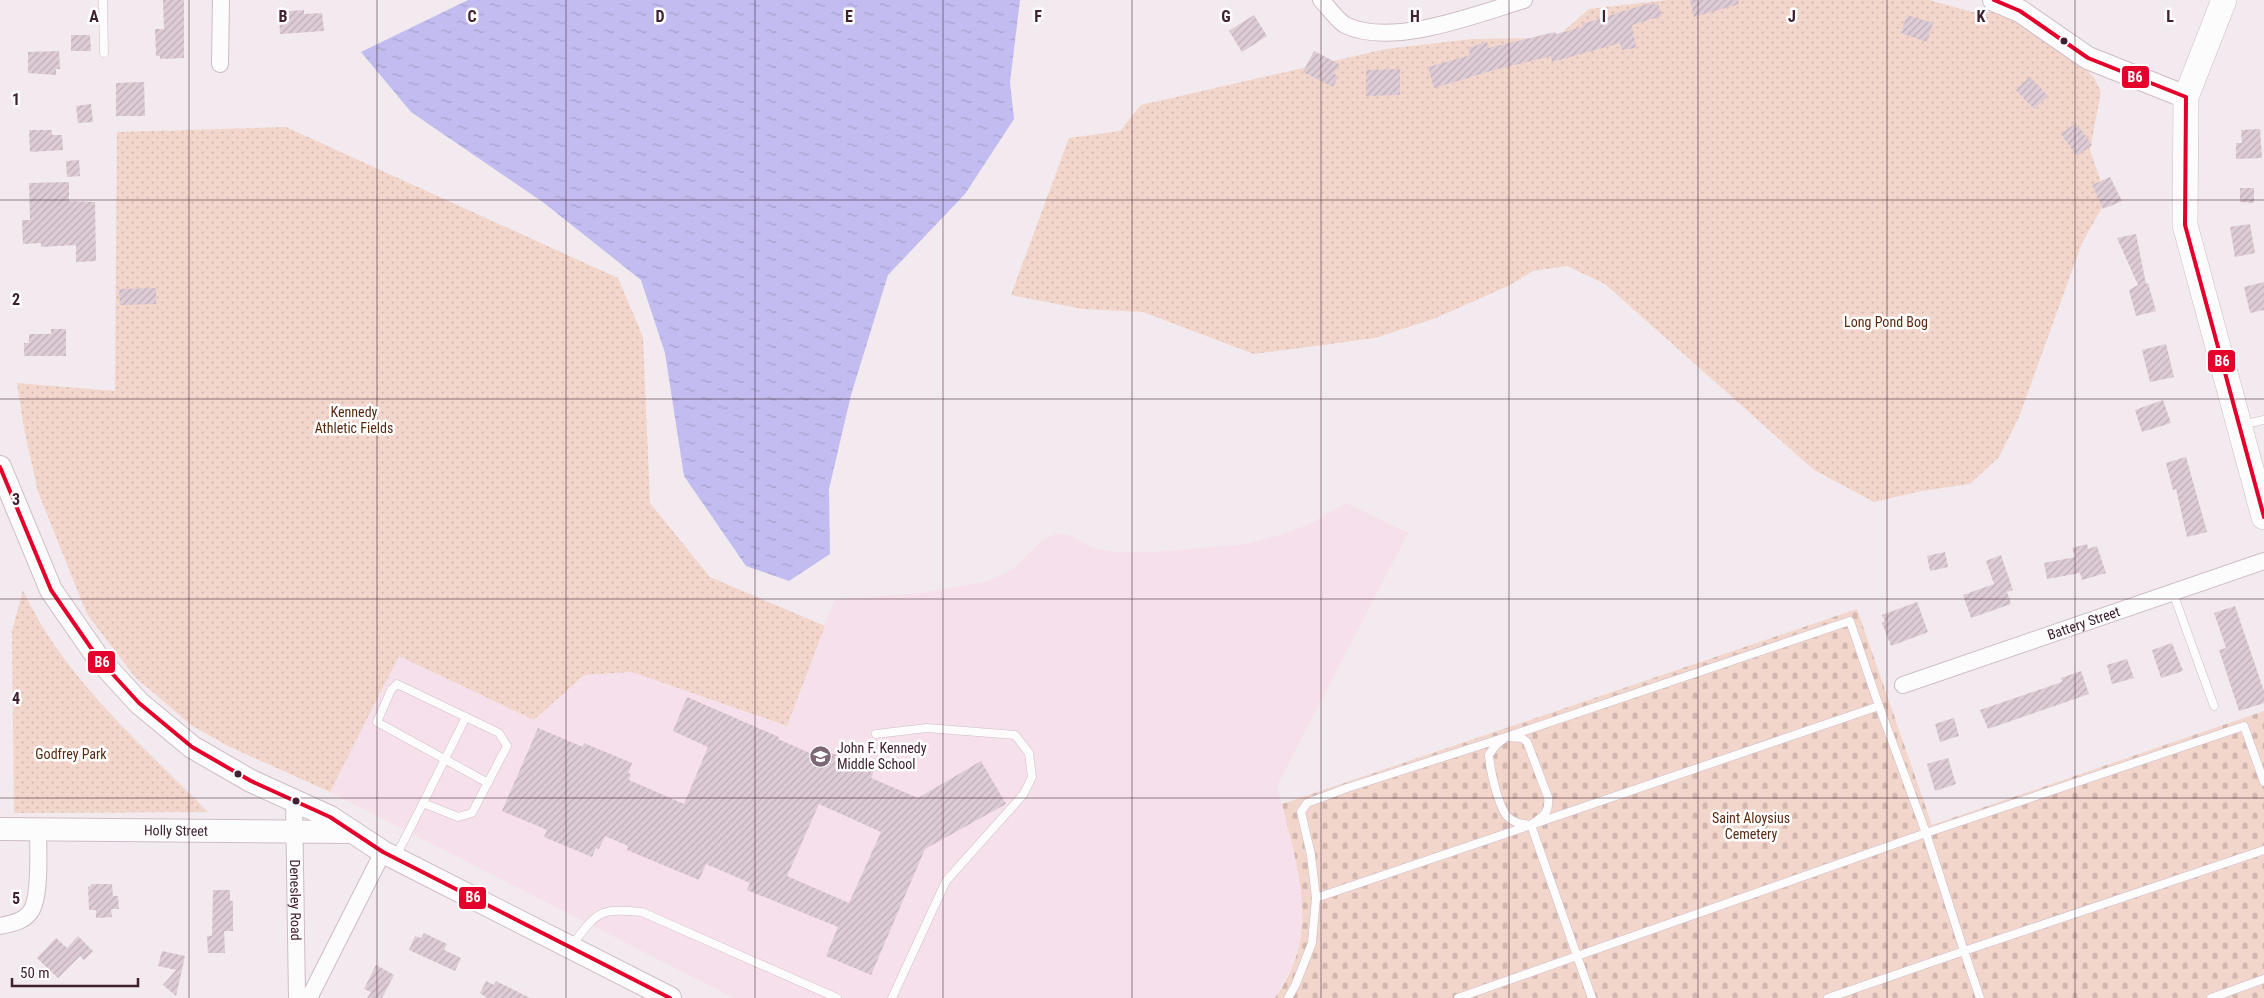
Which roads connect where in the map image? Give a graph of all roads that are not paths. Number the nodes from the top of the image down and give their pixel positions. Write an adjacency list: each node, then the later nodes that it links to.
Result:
1 (103, 0): 8 (lane)
2 (220, 0): 9 (street)
3 (1322, 0): 4 (street)
4 (1524, 0)
5 (1994, 0): 7 (main road)
6 (2224, 0): 10 (main road)
7 (2025, 6): 10 (main road)
8 (104, 53)
9 (220, 64)
10 (2186, 97): 12 (main road)
11 (2264, 420): 12 (lane)
12 (2239, 426): 14 (main road)
13 (0, 467): 26 (main road)
14 (2264, 517)
15 (2264, 561): 16 (street, Battery Street)
16 (2173, 593): 17 (street, Battery Street); 19 (lane)
17 (1903, 685)
18 (1879, 706): 22 (lane); 28 (lane); 33 (lane)
19 (2214, 706)
20 (466, 717): 23 (lane); 23 (lane); 25 (lane)
21 (876, 734): 46 (lane)
22 (1506, 738): 28 (lane); 28 (lane); 36 (lane)
23 (444, 759): 25 (lane); 27 (lane)
24 (2264, 782): 33 (lane)
25 (488, 783): 27 (lane)
26 (294, 801): 31 (street, Denesley Road); 32 (main road)
27 (423, 803): 35 (lane)
28 (1530, 825): 36 (lane); 40 (lane)
29 (0, 829): 30 (main road, Holly Street)
30 (38, 830): 31 (main road, Holly Street); 37 (street)
31 (295, 832): 32 (main road, Holly Street); 42 (street, Denesley Road)
32 (352, 832): 35 (main road)
33 (1926, 833): 39 (lane); 40 (lane)
34 (2264, 850): 39 (lane)
35 (389, 855): 38 (main road); 43 (street)
36 (1316, 898): 47 (lane)
37 (0, 926)
38 (570, 947): 44 (main road); 45 (lane)
39 (1964, 951): 50 (lane); 51 (lane)
40 (1577, 956): 48 (lane); 49 (lane)
41 (2264, 979): 52 (lane)
42 (297, 998)
43 (309, 998)
44 (670, 998)
45 (837, 998)
46 (892, 998)
47 (1288, 998)
48 (1458, 998)
49 (1592, 998)
50 (1828, 998)
51 (1980, 998)
52 (2211, 998)

